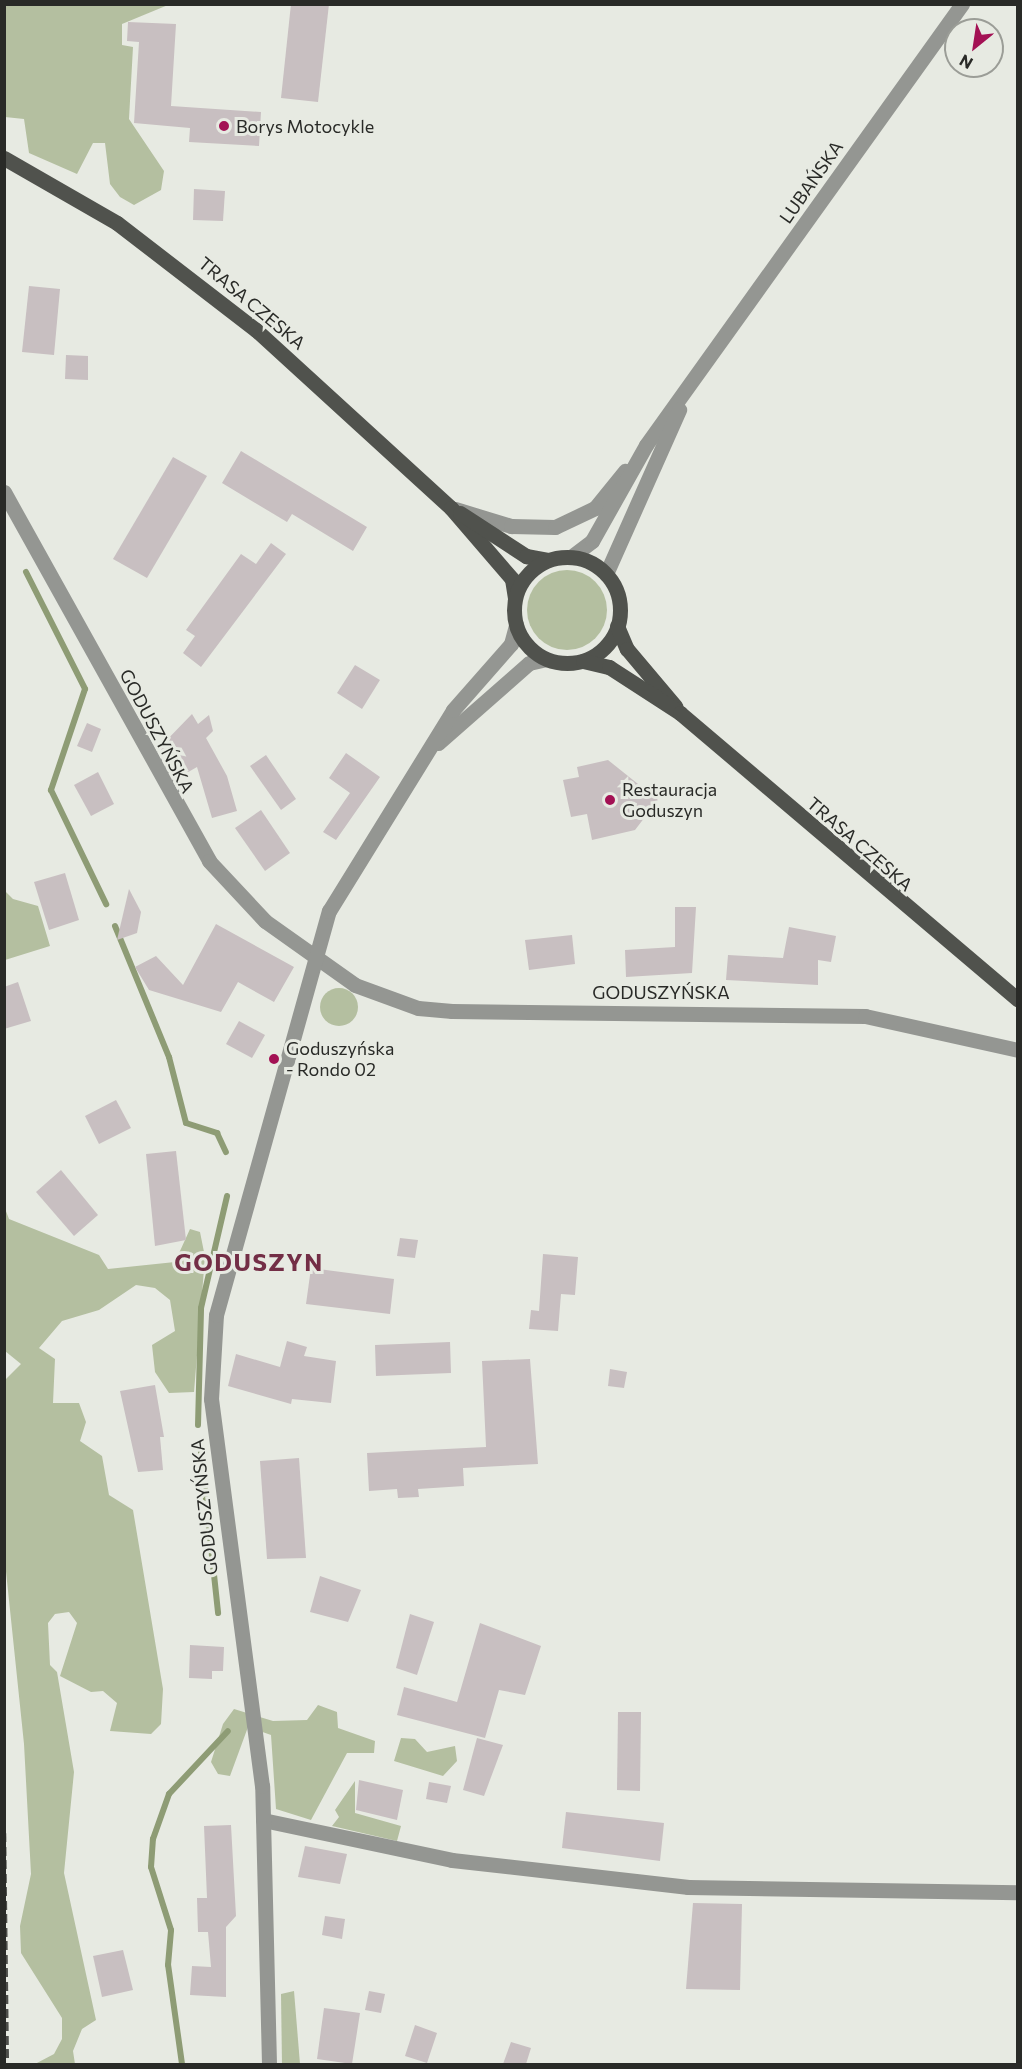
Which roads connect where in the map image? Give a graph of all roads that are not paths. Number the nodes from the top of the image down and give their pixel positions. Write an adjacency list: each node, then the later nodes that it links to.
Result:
1 (962, 4): 3 (street, LUBAŃSKA)
2 (4, 158): 6 (main road, TRASA CZESKA)
3 (692, 383): 4 (street, LUBAŃSKA); 9 (street, LUBAŃSKA)
4 (646, 446): 6 (street); 7 (street, LUBAŃSKA)
5 (4, 492): 17 (street, GODUSZYŃSKA)
6 (451, 508): 8 (main road, TRASA CZESKA); 10 (main road, TRASA CZESKA)
7 (571, 557): 8 (main road); 9 (main road)
8 (548, 561): 10 (main road)
9 (606, 574): 12 (main road)
10 (515, 598): 11 (main road)
11 (516, 625): 13 (main road); 16 (street, GODUSZYŃSKA)
12 (617, 626): 14 (main road); 15 (main road, TRASA CZESKA)
13 (546, 659): 14 (main road); 16 (street, GODUSZYŃSKA)
14 (583, 661): 15 (main road, TRASA CZESKA)
15 (680, 713): 18 (main road, TRASA CZESKA)
16 (433, 746): 17 (street, GODUSZYŃSKA)
17 (314, 957): 19 (street, GODUSZYŃSKA); 20 (street, GODUSZYŃSKA)
18 (1017, 1000)
19 (1017, 1050)
20 (263, 1820): 21 (street); 22 (street, GODUSZYŃSKA)
21 (1017, 1892)
22 (269, 2064)

